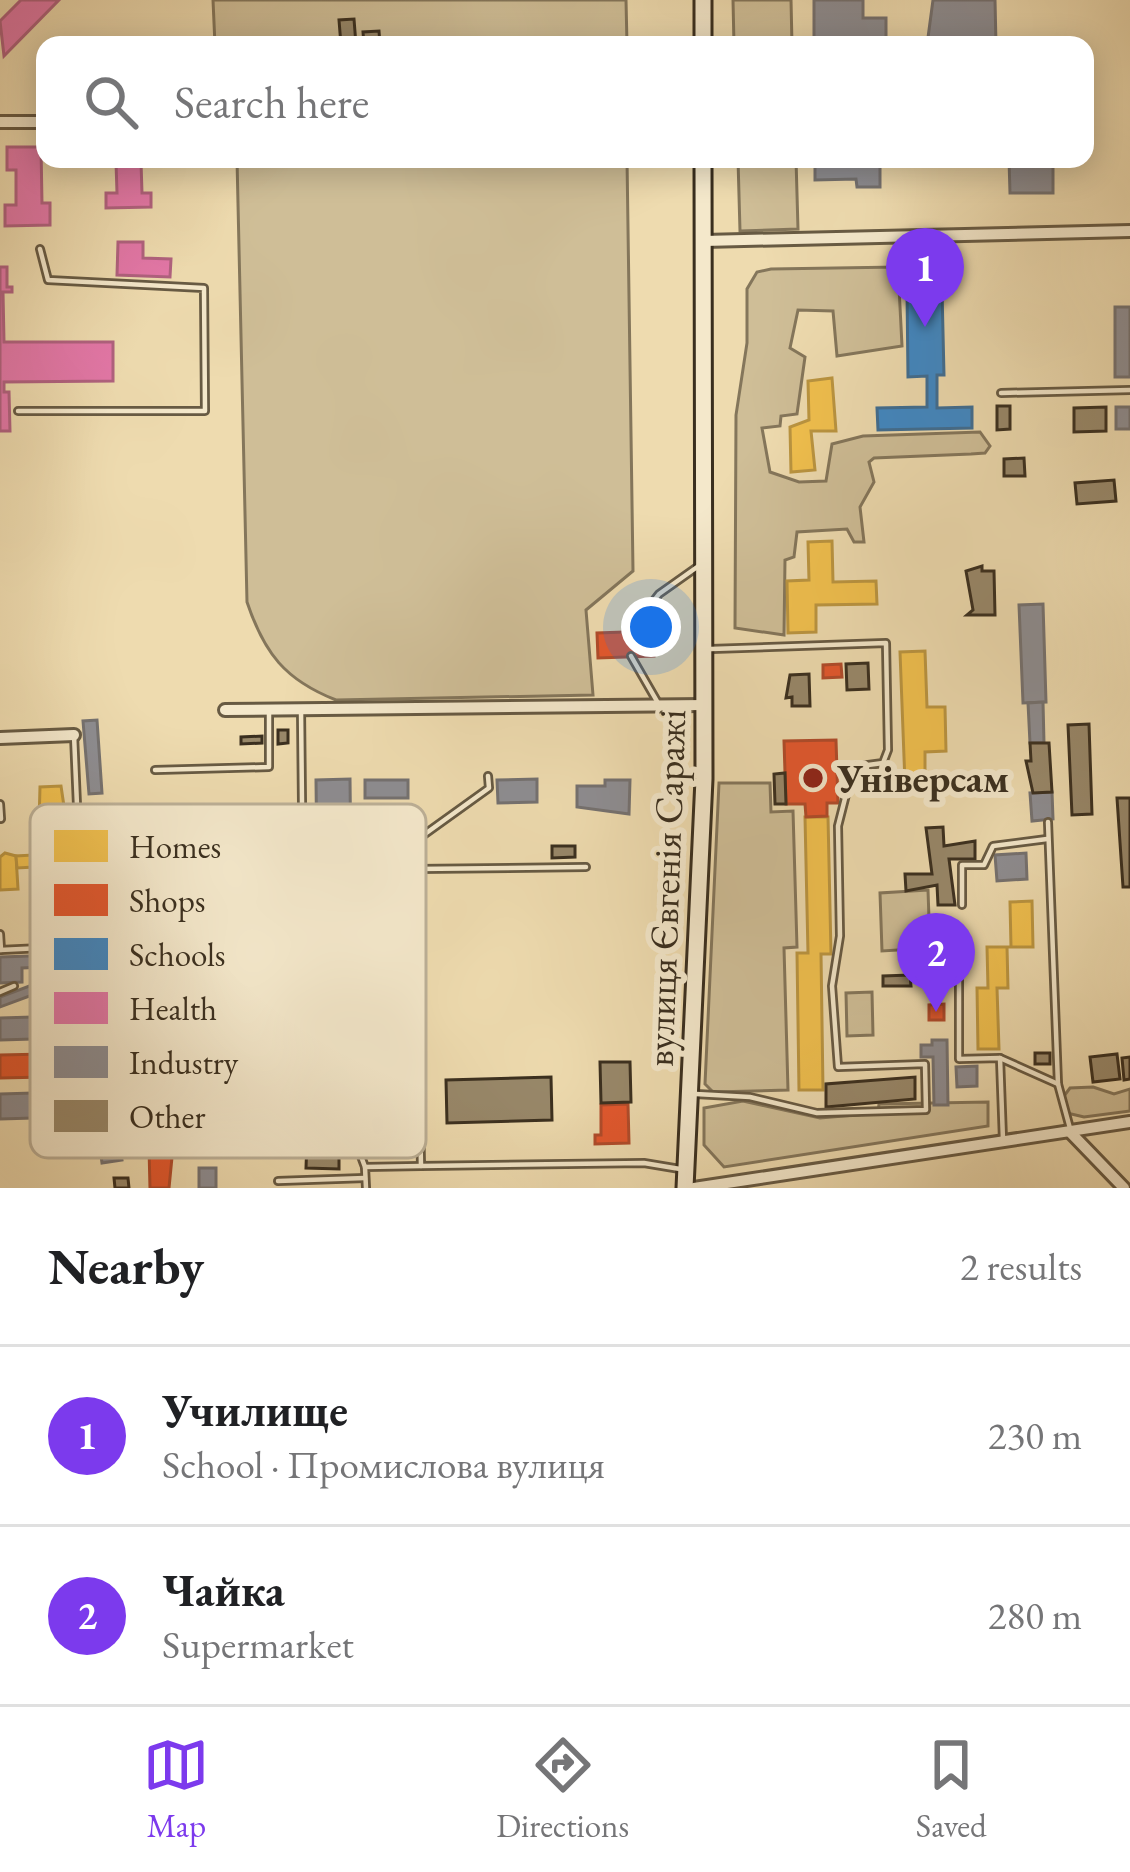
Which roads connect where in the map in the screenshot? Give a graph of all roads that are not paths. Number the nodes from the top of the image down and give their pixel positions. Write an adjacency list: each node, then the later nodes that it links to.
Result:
1 (703, 0): 2 (main road)
2 (703, 36)
3 (0, 122): 4 (street)
4 (36, 122)
5 (704, 168): 7 (main road, вулиця Євгенія Саражі)
6 (1130, 231): 7 (street)
7 (704, 241): 12 (main road, вулиця Євгенія Саражі)
8 (40, 249): 11 (lane)
9 (1130, 390): 10 (lane)
10 (1001, 393)
11 (17, 411)
12 (706, 565): 13 (lane); 14 (main road, вулиця Євгенія Саражі)
13 (630, 632)
14 (706, 649): 16 (main road, вулиця Євгенія Саражі); 43 (lane)
15 (631, 656): 17 (lane)
16 (705, 705): 17 (street); 43 (main road, вулиця Євгенія Саражі)
17 (659, 706): 18 (street)
18 (301, 709): 20 (street); 26 (lane)
19 (225, 710): 20 (street)
20 (269, 710): 23 (lane)
21 (74, 735): 22 (street); 25 (lane)
22 (0, 738)
23 (154, 770)
24 (488, 776): 30 (lane)
25 (77, 804)
26 (302, 804)
27 (0, 805): 28 (lane)
28 (1, 819)
29 (1048, 821): 31 (lane)
30 (426, 833)
31 (1048, 839): 34 (lane); 42 (lane)
32 (586, 867): 33 (lane)
33 (426, 868)
34 (962, 905)
35 (0, 934): 37 (lane)
36 (30, 949): 37 (lane)
37 (0, 950)
38 (959, 960): 41 (lane)
39 (14, 986): 40 (lane)
40 (0, 992)
41 (1000, 1058): 42 (lane); 46 (lane)
42 (1058, 1084): 45 (lane)
43 (690, 1094): 51 (main road, вулиця Євгенія Саражі)
44 (1130, 1122): 45 (street)
45 (1072, 1133): 46 (street); 56 (street)
46 (1003, 1143): 55 (street)
47 (362, 1158): 50 (lane)
48 (421, 1158): 49 (lane)
49 (421, 1166): 50 (lane); 51 (lane)
50 (365, 1167): 52 (lane)
51 (686, 1170): 55 (main road, вулиця Євгенія Саражі)
52 (365, 1178): 53 (lane); 54 (lane)
53 (278, 1180)
54 (366, 1188)
55 (690, 1188)
56 (1124, 1188)

